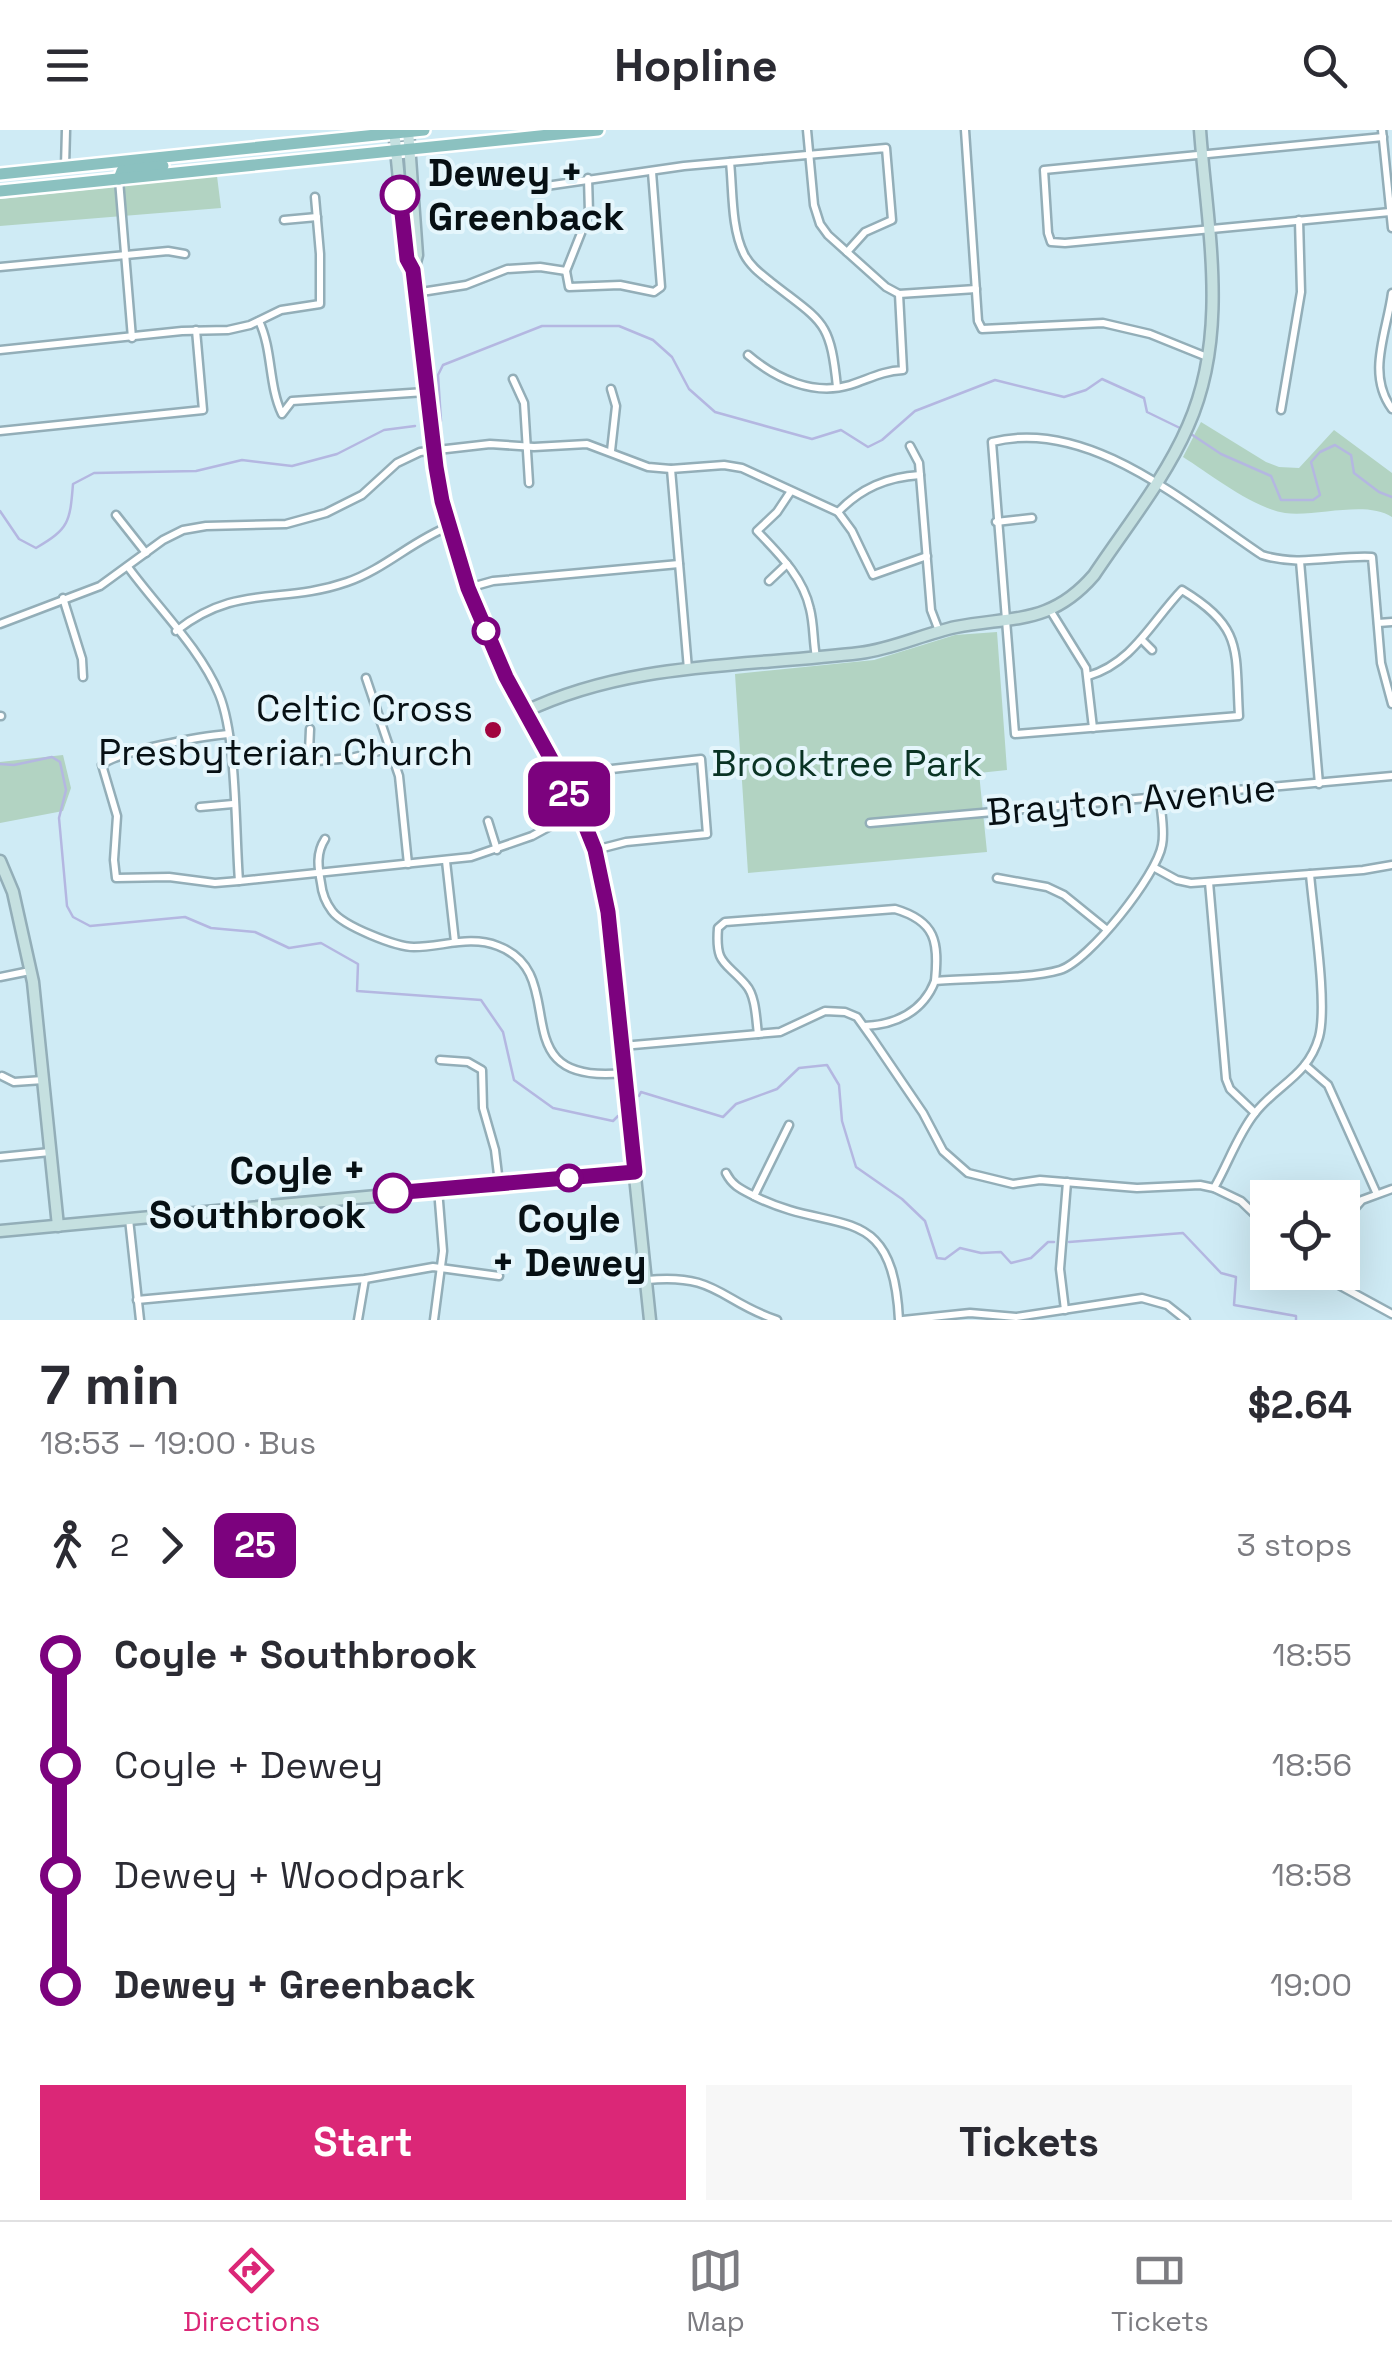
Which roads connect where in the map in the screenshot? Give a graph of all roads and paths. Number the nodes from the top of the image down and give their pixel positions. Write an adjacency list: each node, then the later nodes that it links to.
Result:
1 (66, 130): 15 (street)
2 (424, 130): 8 (main road)
3 (589, 130): 4 (main road); 10 (main road)
4 (598, 130)
5 (808, 130): 11 (street)
6 (964, 130): 34 (street)
7 (1200, 130): 12 (street)
8 (401, 131): 10 (street); 13 (main road)
9 (1383, 134): 12 (street); 23 (street)
10 (402, 149): 19 (main road); 35 (street)
11 (810, 155): 14 (street); 29 (street); 29 (street)
12 (1202, 155): 28 (street); 28 (street)
13 (183, 156): 15 (main road); 19 (main road)
14 (730, 162): 16 (street); 46 (street)
15 (66, 168): 17 (main road)
16 (652, 172): 18 (street); 33 (street)
17 (0, 174)
18 (588, 178): 20 (street); 33 (street)
19 (118, 179): 21 (main road); 31 (street)
20 (546, 186)
21 (0, 190)
22 (315, 198): 24 (street)
23 (1390, 212): 26 (street); 27 (street)
24 (317, 217): 25 (street); 38 (street)
25 (284, 220)
26 (1299, 220): 28 (street); 50 (street)
27 (1392, 228)
28 (1208, 229): 44 (street)
29 (848, 252): 37 (street)
30 (185, 254): 31 (street)
31 (124, 255): 32 (street); 40 (street)
32 (0, 267)
33 (566, 271): 35 (street)
34 (976, 289): 37 (street); 44 (street)
35 (415, 293): 48 (street)
36 (1392, 293): 41 (street)
37 (899, 294): 46 (street)
38 (259, 320): 39 (street); 48 (street)
39 (196, 330): 40 (street); 51 (street)
40 (132, 338): 42 (street)
41 (1388, 341): 49 (street)
42 (0, 350)
43 (748, 355): 46 (street)
44 (1207, 357): 59 (street)
45 (513, 379): 53 (street)
46 (837, 387)
47 (611, 389): 55 (street)
48 (425, 392): 54 (street)
49 (1392, 409)
50 (1281, 410)
51 (0, 431)
52 (910, 446): 57 (street)
53 (527, 447): 54 (street); 55 (street); 58 (street)
54 (434, 450): 65 (street); 66 (street)
55 (611, 451): 56 (street)
56 (671, 470): 60 (street); 69 (street)
57 (920, 475): 61 (street); 67 (street)
58 (529, 483)
59 (1154, 484): 64 (street); 68 (street); 75 (street)
60 (792, 491): 61 (street); 70 (street)
61 (838, 512): 67 (street)
62 (116, 515): 66 (street)
63 (1032, 518): 64 (street)
64 (996, 522): 76 (street)
65 (450, 526): 73 (street); 80 (street)
66 (146, 553): 71 (street)
67 (927, 556): 81 (street)
68 (1300, 562): 78 (street); 97 (street)
69 (679, 564): 73 (street); 85 (street)
70 (787, 564): 72 (street); 84 (street)
71 (128, 567): 74 (street); 80 (street)
72 (769, 580)
73 (468, 588): 90 (street)
74 (62, 598): 79 (street); 87 (street)
75 (1050, 610): 76 (street); 86 (street)
76 (1004, 622): 81 (street); 91 (street)
77 (1392, 622): 78 (street)
78 (1378, 623): 89 (street)
79 (0, 624)
80 (176, 631): 93 (street)
81 (939, 631): 84 (street)
82 (1142, 640): 83 (street); 86 (street); 91 (street)
83 (1152, 650)
84 (816, 658): 85 (street)
85 (688, 670): 90 (street)
86 (1088, 676): 91 (street)
87 (83, 677)
88 (366, 678): 94 (street)
89 (1392, 704)
90 (524, 712): 95 (street)
91 (1093, 728)
92 (310, 729): 94 (street)
93 (228, 734): 99 (street); 115 (street)
94 (391, 748): 109 (street)
95 (558, 775): 101 (street); 106 (street)
96 (1392, 776): 97 (street, Brayton Avenue)
97 (1318, 784): 98 (street, Brayton Avenue)
98 (1160, 798): 103 (street, Brayton Avenue); 111 (street)
99 (233, 804): 100 (street); 115 (street)
100 (200, 807)
101 (579, 810): 105 (street); 106 (street)
102 (488, 821): 105 (street)
103 (870, 823)
104 (325, 839): 112 (street)
105 (497, 850): 108 (street)
106 (595, 850): 124 (street)
107 (0, 861): 119 (street)
108 (446, 861): 109 (street); 118 (street)
109 (408, 864): 112 (street)
110 (1392, 865): 113 (street)
111 (1155, 868): 116 (street); 117 (street)
112 (319, 873): 115 (street); 118 (street)
113 (1310, 874): 116 (street); 126 (street)
114 (996, 878): 117 (street)
115 (240, 881)
116 (1209, 882): 130 (street)
117 (1106, 929): 121 (street)
118 (455, 942): 127 (street)
119 (30, 971): 120 (street); 129 (street)
120 (0, 978)
121 (935, 981): 122 (street); 123 (street)
122 (863, 1026): 123 (street); 136 (street)
123 (758, 1034): 124 (street)
124 (622, 1046): 127 (street)
125 (440, 1060): 137 (street)
126 (1305, 1065): 130 (street); 141 (street)
127 (625, 1074): 134 (street)
128 (2, 1076): 129 (street)
129 (43, 1080): 132 (street)
130 (1255, 1113): 138 (street)
131 (789, 1125): 142 (street)
132 (50, 1152): 133 (street); 146 (street)
133 (0, 1157)
134 (635, 1172): 137 (street); 151 (street)
135 (726, 1173): 142 (street)
136 (1066, 1182): 138 (street); 154 (street)
137 (499, 1183): 140 (street)
138 (1214, 1188): 144 (street)
139 (1392, 1188): 141 (street)
140 (438, 1189): 145 (street); 148 (street)
141 (1376, 1192): 143 (street)
142 (754, 1196): 162 (street)
143 (1360, 1202)
144 (1250, 1210)
145 (129, 1220): 146 (street); 153 (street)
146 (58, 1226): 147 (street)
147 (0, 1231)
148 (442, 1266): 149 (street); 150 (street); 159 (street)
149 (499, 1276)
150 (365, 1279): 153 (street); 158 (street)
151 (646, 1280): 160 (street); 161 (street)
152 (1348, 1290): 155 (street)
153 (137, 1300): 157 (street)
154 (1064, 1310): 156 (street); 163 (street)
155 (1392, 1314)
156 (954, 1317): 162 (street)
157 (140, 1320)
158 (358, 1320)
159 (434, 1320)
160 (650, 1320)
161 (778, 1320)
162 (901, 1320)
163 (1186, 1320)

